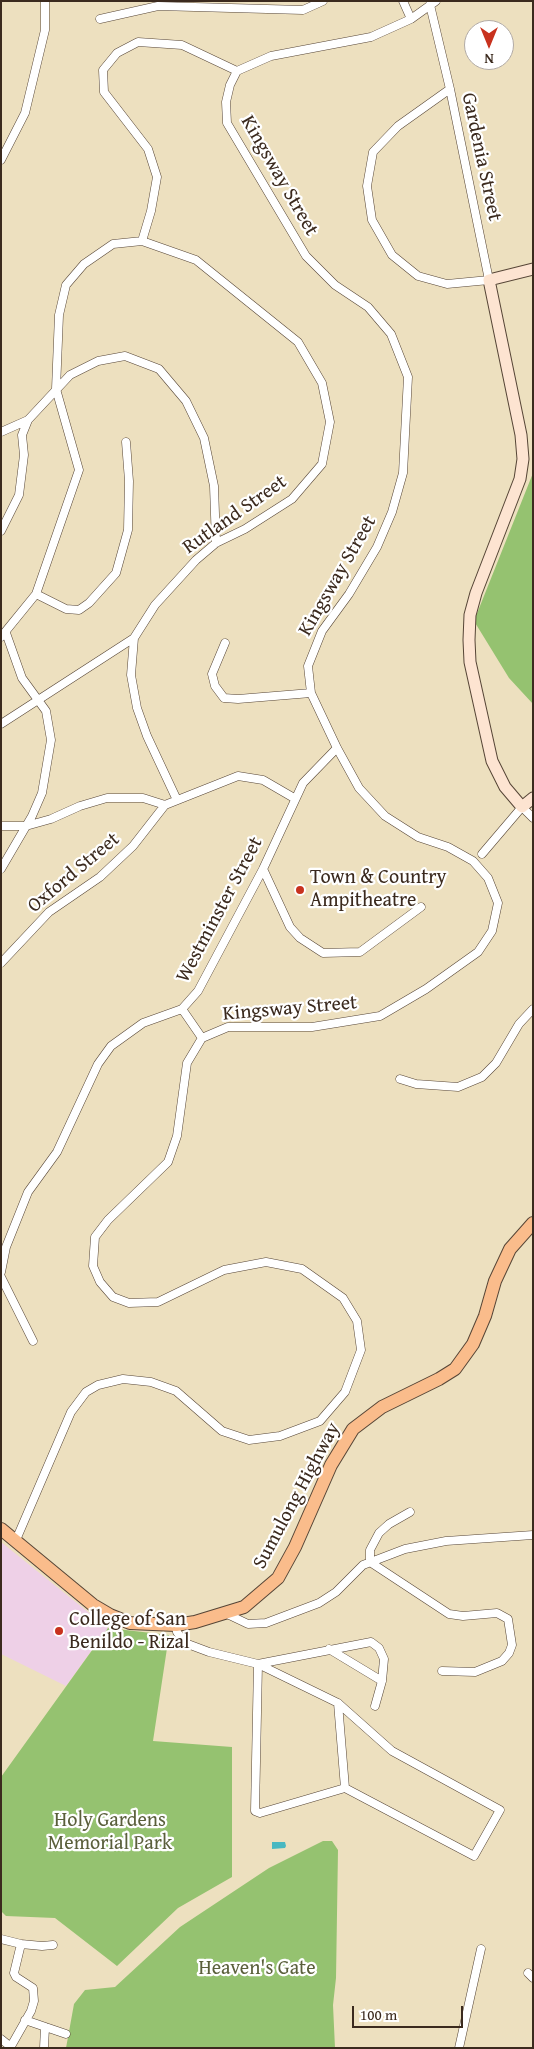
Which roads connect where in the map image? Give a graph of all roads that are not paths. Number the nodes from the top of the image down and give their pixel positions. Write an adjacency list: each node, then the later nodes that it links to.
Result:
1 (45, 1): 9 (street)
2 (323, 1): 5 (street)
3 (403, 1): 6 (street)
4 (433, 6): 6 (street); 8 (street, Gardenia Street)
5 (100, 19)
6 (412, 19): 7 (street)
7 (237, 71): 10 (street); 23 (street, Kingsway Street)
8 (450, 89): 12 (street, Gardenia Street); 12 (street)
9 (1, 160)
10 (142, 241): 13 (street); 18 (street, Rutland Street)
11 (533, 269): 12 (street)
12 (489, 280): 31 (street)
13 (56, 389): 14 (street); 18 (street); 19 (street)
14 (28, 420): 15 (street); 17 (street)
15 (1, 432)
16 (126, 442): 19 (street)
17 (1, 531)
18 (216, 543): 21 (street, Rutland Street)
19 (36, 594): 20 (street)
20 (4, 635): 24 (street)
21 (134, 638): 24 (street); 29 (street)
22 (225, 643): 23 (street)
23 (311, 693): 26 (street, Kingsway Street)
24 (40, 700): 25 (street); 34 (street)
25 (1, 724)
26 (337, 748): 27 (street, Westminster Street); 42 (street, Kingsway Street)
27 (294, 798): 29 (street); 37 (street, Westminster Street)
28 (533, 798): 31 (street)
29 (177, 800): 30 (street)
30 (165, 805): 34 (street); 39 (street, Oxford Street)
31 (522, 807): 32 (street); 35 (street)
32 (533, 818)
33 (1, 826): 34 (street)
34 (26, 826): 36 (street)
35 (482, 854)
36 (1, 869)
37 (263, 869): 38 (street); 40 (street, Westminster Street)
38 (421, 907)
39 (1, 963)
40 (182, 1009): 42 (street); 45 (street, Westminster Street)
41 (533, 1010): 43 (street)
42 (202, 1038): 51 (street, Kingsway Street)
43 (400, 1079)
44 (533, 1223): 53 (main road, Sumulong Highway)
45 (1, 1272)
46 (1, 1276): 47 (street)
47 (33, 1341)
48 (410, 1512): 52 (street)
49 (1, 1529): 51 (main road, Sumulong Highway)
50 (533, 1535): 52 (street)
51 (16, 1540): 54 (main road, Sumulong Highway)
52 (370, 1562): 53 (street); 57 (street)
53 (227, 1614): 54 (main road, Sumulong Highway)
54 (176, 1625): 56 (street)
55 (329, 1649): 56 (street); 58 (street); 58 (street)
56 (258, 1664): 59 (street); 61 (street)
57 (442, 1671)
58 (382, 1681): 60 (street)
59 (338, 1703): 61 (street); 61 (street)
60 (374, 1706)
61 (345, 1788)
62 (1, 1939): 63 (street)
63 (21, 1944): 64 (street); 66 (street)
64 (53, 1945)
65 (482, 1949): 72 (street)
66 (25, 2020): 67 (street); 70 (street)
67 (45, 2027): 68 (street); 71 (street)
68 (66, 2034)
69 (1, 2039): 70 (street)
70 (10, 2047)
71 (44, 2048)
72 (459, 2048)

